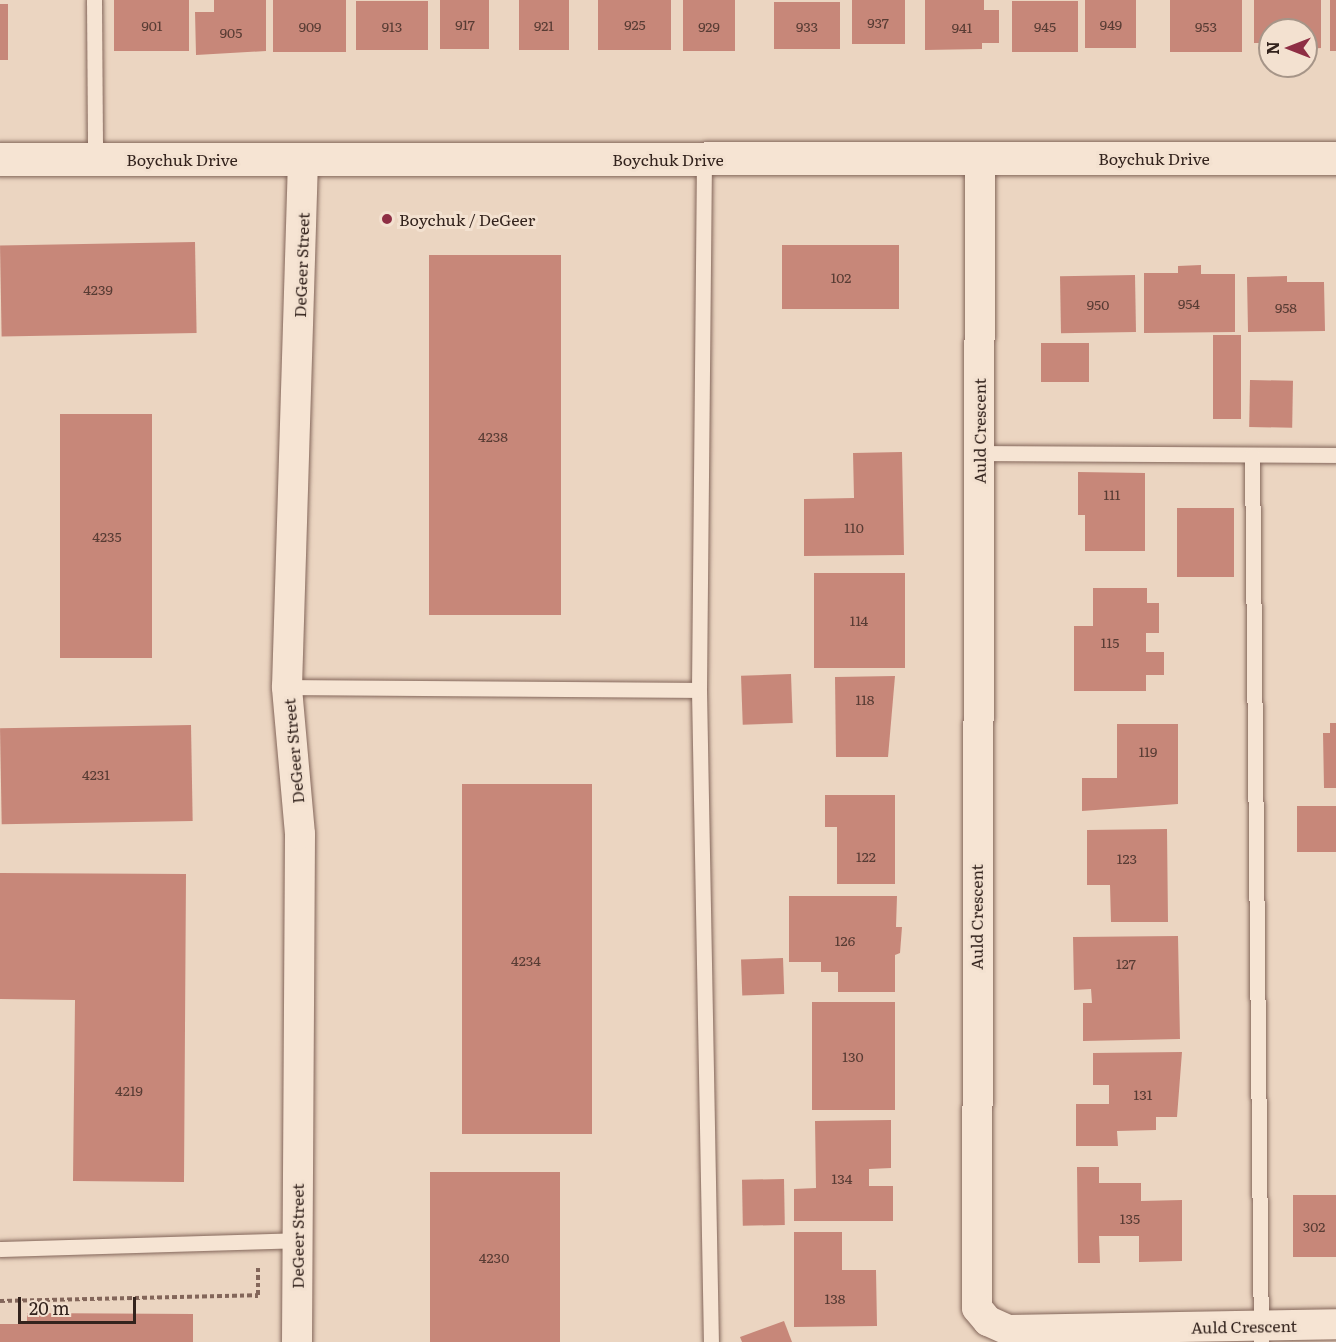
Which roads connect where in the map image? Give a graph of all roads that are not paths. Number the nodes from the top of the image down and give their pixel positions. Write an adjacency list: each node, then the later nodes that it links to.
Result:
1 (94, 0): 2 (lane)
2 (95, 158): 5 (street, Boychuk Drive); 7 (street, Boychuk Drive)
3 (980, 158): 4 (street, Boychuk Drive); 6 (street, Boychuk Drive); 8 (street, Auld Crescent)
4 (1336, 158)
5 (0, 159)
6 (704, 159): 7 (street, Boychuk Drive); 12 (lane)
7 (303, 160): 11 (street, DeGeer Street)
8 (979, 453): 10 (lane); 16 (street, Auld Crescent)
9 (1336, 454): 10 (lane)
10 (1252, 455): 16 (lane)
11 (287, 687): 12 (lane); 13 (street, DeGeer Street)
12 (699, 690): 18 (lane)
13 (297, 1240): 14 (lane); 17 (street, DeGeer Street)
14 (0, 1249)
15 (1336, 1324): 16 (street, Auld Crescent)
16 (1261, 1334)
17 (297, 1342)
18 (711, 1342)

